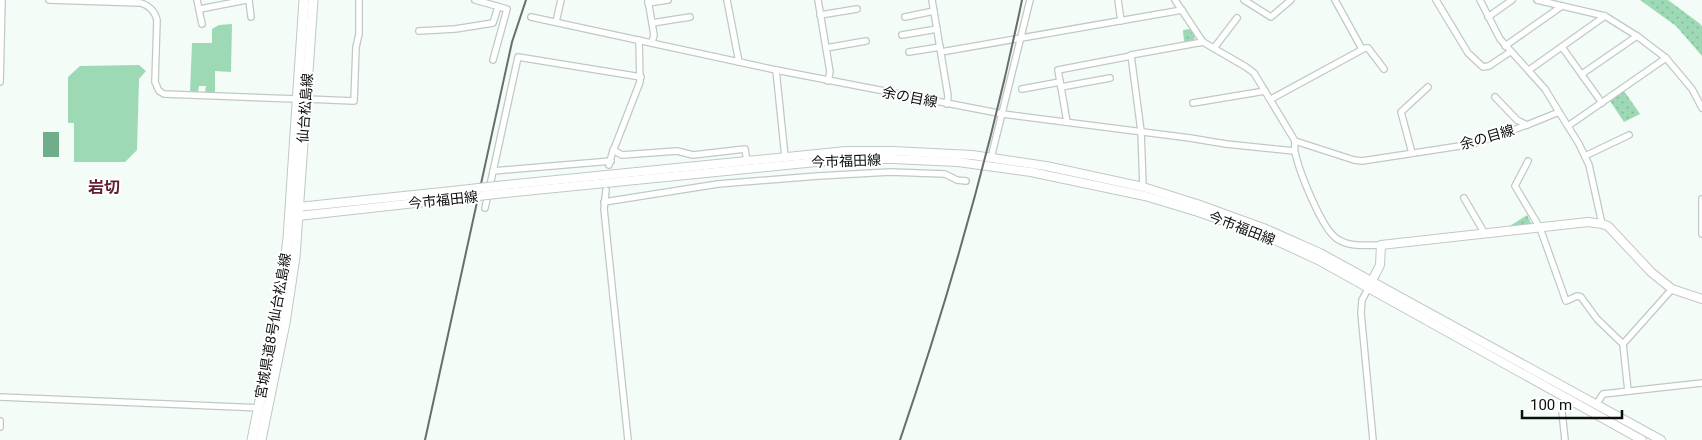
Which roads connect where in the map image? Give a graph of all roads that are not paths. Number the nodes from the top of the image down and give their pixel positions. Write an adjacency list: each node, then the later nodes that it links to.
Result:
1 (2, 0): 41 (street)
2 (49, 0): 3 (street)
3 (70, 0): 25 (street)
4 (197, 0): 29 (street)
5 (247, 0): 29 (street); 35 (street)
6 (304, 0): 81 (main road, 仙台松島線)
7 (314, 0): 81 (main road, 仙台松島線)
8 (359, 0): 81 (street)
9 (475, 0): 27 (street)
10 (561, 0): 43 (street)
11 (668, 0): 26 (street)
12 (727, 0): 65 (street)
13 (818, 0): 33 (street)
14 (932, 0): 32 (street)
15 (1030, 0): 51 (street)
16 (1118, 0): 42 (street)
17 (1175, 0): 31 (street)
18 (1244, 0): 19 (street)
19 (1291, 0)
20 (1335, 0): 61 (street)
21 (1436, 0): 63 (street)
22 (1480, 0): 39 (street)
23 (1512, 0): 39 (street)
24 (1537, 0): 28 (street)
25 (141, 1): 81 (street)
26 (648, 2): 44 (street)
27 (494, 4): 47 (street); 67 (street)
28 (1562, 6): 34 (street); 56 (street)
29 (200, 9): 45 (street)
30 (857, 9): 33 (street)
31 (1182, 10): 42 (street); 55 (street)
32 (934, 11): 38 (street); 46 (street)
33 (820, 16): 58 (street)
34 (1605, 16): 50 (street); 57 (street)
35 (251, 17)
36 (531, 17): 43 (street, 余の目線)
37 (690, 17): 44 (street)
38 (904, 17)
39 (1488, 17): 56 (street)
40 (1237, 18): 59 (street)
41 (0, 19): 48 (street)
42 (1122, 20): 51 (street)
43 (556, 22): 52 (street, 余の目線)
44 (652, 22): 53 (street)
45 (202, 24)
46 (937, 29): 49 (street); 60 (street)
47 (419, 31)
48 (0, 35): 75 (street)
49 (902, 35)
50 (1637, 36): 66 (street); 71 (street)
51 (1022, 38): 60 (street); 88 (street)
52 (639, 40): 53 (street, 余の目線); 72 (street)
53 (653, 40): 65 (street, 余の目線)
54 (866, 41): 58 (street)
55 (1203, 42): 59 (street); 64 (street)
56 (1505, 46): 63 (street)
57 (1562, 47): 70 (street); 71 (street)
58 (826, 48): 73 (street)
59 (1214, 48): 79 (street)
60 (941, 49): 62 (street); 83 (street)
61 (1362, 49): 68 (street); 82 (street)
62 (908, 52)
63 (1510, 52): 70 (street)
64 (1131, 56): 76 (street); 92 (street)
65 (738, 58): 69 (street, 余の目線)
66 (1666, 58): 85 (street); 86 (street)
67 (493, 60)
68 (1384, 68)
69 (776, 70): 73 (street, 余の目線); 98 (street)
70 (1529, 70): 87 (street)
71 (1582, 74): 85 (street)
72 (642, 77): 95 (street); 102 (street)
73 (829, 77): 83 (street, 余の目線)
74 (1110, 78): 76 (street)
75 (0, 82)
76 (1061, 85): 78 (street); 89 (street)
77 (1428, 87): 96 (street)
78 (1022, 89)
79 (1265, 91): 82 (street); 84 (street)
80 (1495, 97): 90 (street)
81 (302, 99): 111 (main road, 仙台松島線)
82 (1271, 99): 94 (street)
83 (948, 100): 88 (street, 余の目線)
84 (1193, 102)
85 (1602, 103): 91 (street)
86 (1702, 108)
87 (1559, 112): 90 (street, 余の目線); 91 (street)
88 (1003, 114): 89 (street, 余の目線); 99 (street)
89 (1067, 122): 92 (street, 余の目線)
90 (1527, 125): 96 (street, 余の目線)
91 (1568, 126): 97 (street)
92 (1142, 131): 94 (street, 余の目線); 104 (street)
93 (1628, 135): 97 (street)
94 (1295, 146): 96 (street, 余の目線); 117 (street)
95 (613, 150): 100 (street); 102 (street)
96 (1412, 153)
97 (1586, 156): 113 (street)
98 (786, 157): 99 (main road, 今市福田線); 100 (main road, 今市福田線)
99 (991, 158): 104 (main road, 今市福田線)
100 (747, 161): 105 (main road, 今市福田線)
101 (1528, 161): 114 (street)
102 (493, 171): 110 (street)
103 (966, 181): 109 (street)
104 (1143, 187): 118 (main road, 今市福田線)
105 (496, 190): 111 (main road, 今市福田線, bridge); 118 (main road, 今市福田線)
106 (606, 190): 109 (street)
107 (1464, 198): 115 (street)
108 (1702, 199): 112 (street)
109 (604, 202): 132 (street)
110 (485, 208)
111 (295, 211): 127 (main road, 宮城県道8号仙台松島線)
112 (1701, 221): 116 (street)
113 (1602, 224): 114 (main road); 119 (main road)
114 (1540, 228): 115 (main road); 121 (street)
115 (1485, 234): 117 (main road)
116 (1702, 234)
117 (1381, 245): 118 (main road)
118 (1370, 285): 125 (main road, 今市福田線); 126 (main road, 今市福田線); 133 (street)
119 (1672, 289): 120 (main road); 121 (street)
120 (1702, 299)
121 (1623, 344): 123 (street)
122 (1702, 383): 123 (street)
123 (1628, 390): 126 (street)
124 (0, 397): 127 (street)
125 (1566, 398): 134 (street); 135 (main road, 今市福田線)
126 (1596, 405): 136 (main road, 今市福田線)
127 (263, 408): 130 (main road, 宮城県道8号仙台松島線); 131 (main road, 宮城県道8号仙台松島線)
128 (0, 421): 129 (street)
129 (0, 427)
130 (252, 440)
131 (261, 440)
132 (628, 440)
133 (1374, 440)
134 (1565, 440)
135 (1642, 440)
136 (1661, 440)

